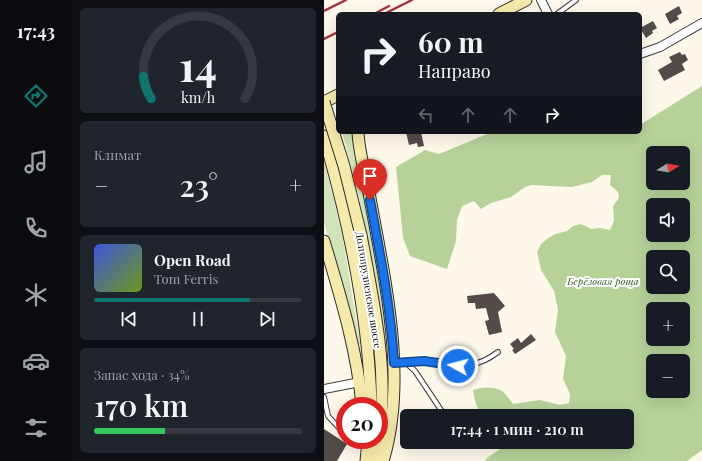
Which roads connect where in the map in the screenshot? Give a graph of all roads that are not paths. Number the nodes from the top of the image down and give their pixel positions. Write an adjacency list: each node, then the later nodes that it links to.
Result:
1 (526, 0): 4 (main road)
2 (541, 0): 5 (street)
3 (576, 0): 6 (lane)
4 (503, 12)
5 (547, 12)
6 (560, 12)
7 (702, 23): 8 (street)
8 (642, 53)
9 (336, 96): 10 (main road)
10 (324, 102): 13 (main road, Долгопрудненское шоссе, bridge)
11 (357, 134): 17 (main road)
12 (324, 136): 13 (main road, Долгопрудненское шоссе)
13 (355, 237): 22 (main road, Долгопрудненское шоссе); 23 (main road, Долгопрудненское шоссе)
14 (324, 241): 18 (main road)
15 (498, 352): 16 (lane)
16 (405, 362): 17 (lane); 24 (lane)
17 (394, 363): 32 (main road)
18 (360, 382): 19 (street); 21 (main road)
19 (324, 389)
20 (324, 397): 25 (lane)
21 (361, 397)
22 (371, 397)
23 (382, 397)
24 (440, 409)
25 (336, 424)
26 (362, 449): 29 (main road)
27 (367, 449): 30 (main road)
28 (376, 449): 31 (main road)
29 (361, 461)
30 (366, 461)
31 (374, 461)
32 (383, 461)

